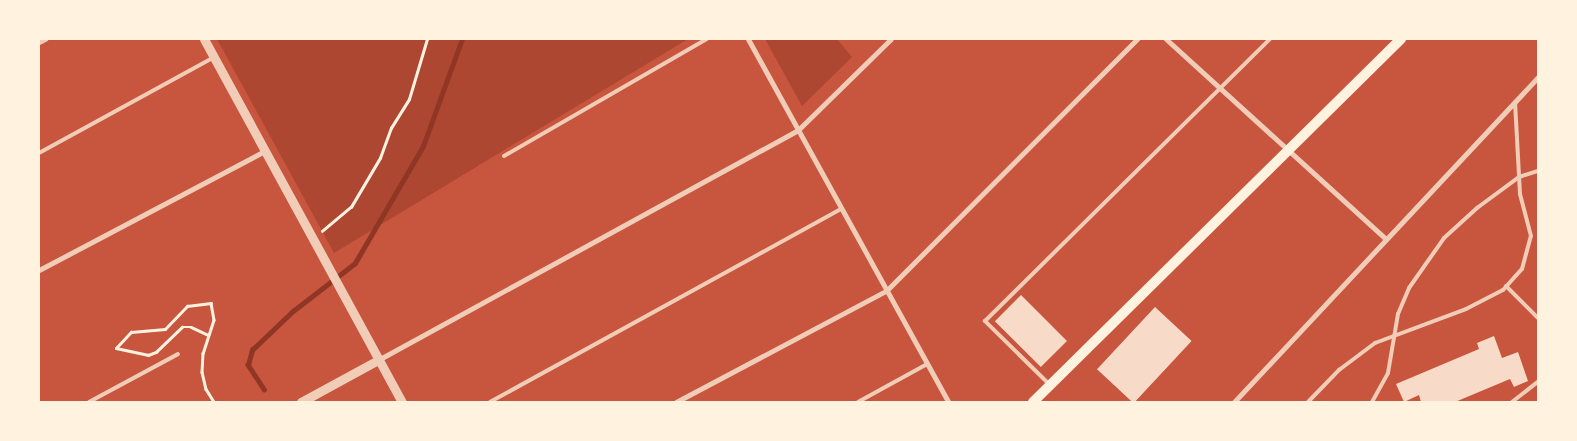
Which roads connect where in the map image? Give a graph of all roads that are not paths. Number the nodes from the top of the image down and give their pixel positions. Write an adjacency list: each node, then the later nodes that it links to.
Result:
1 (45, 39): 10 (street)
2 (204, 39): 11 (street)
3 (707, 39): 19 (lane)
4 (748, 39): 15 (street)
5 (891, 39): 15 (street)
6 (1137, 39): 26 (street)
7 (1166, 39): 13 (street)
8 (1270, 39): 13 (lane)
9 (1401, 39): 16 (main road)
10 (39, 42)
11 (214, 57): 17 (street); 18 (lane)
12 (1538, 77): 14 (street)
13 (1221, 88): 16 (street); 33 (lane)
14 (1515, 102): 21 (lane); 23 (street)
15 (798, 130): 22 (street); 30 (street)
16 (1290, 150): 23 (street); 33 (main road)
17 (264, 151): 24 (street); 30 (street)
18 (39, 153)
19 (504, 156)
20 (1538, 171): 21 (lane)
21 (1519, 177): 25 (lane); 28 (lane)
22 (841, 209): 26 (street); 37 (lane)
23 (1385, 238): 42 (street)
24 (39, 270)
25 (1506, 286): 27 (lane); 28 (lane)
26 (886, 291): 31 (street); 38 (street)
27 (1537, 316)
28 (1393, 336): 43 (lane); 44 (lane)
29 (178, 354): 34 (lane)
30 (378, 360): 35 (street); 36 (street)
31 (927, 364): 39 (lane); 40 (street)
32 (1538, 382): 45 (lane)
33 (1050, 386): 41 (main road)
34 (89, 402)
35 (300, 402)
36 (402, 402)
37 (490, 402)
38 (676, 402)
39 (858, 402)
40 (948, 402)
41 (1033, 402)
42 (1234, 402)
43 (1308, 402)
44 (1372, 402)
45 (1512, 402)

